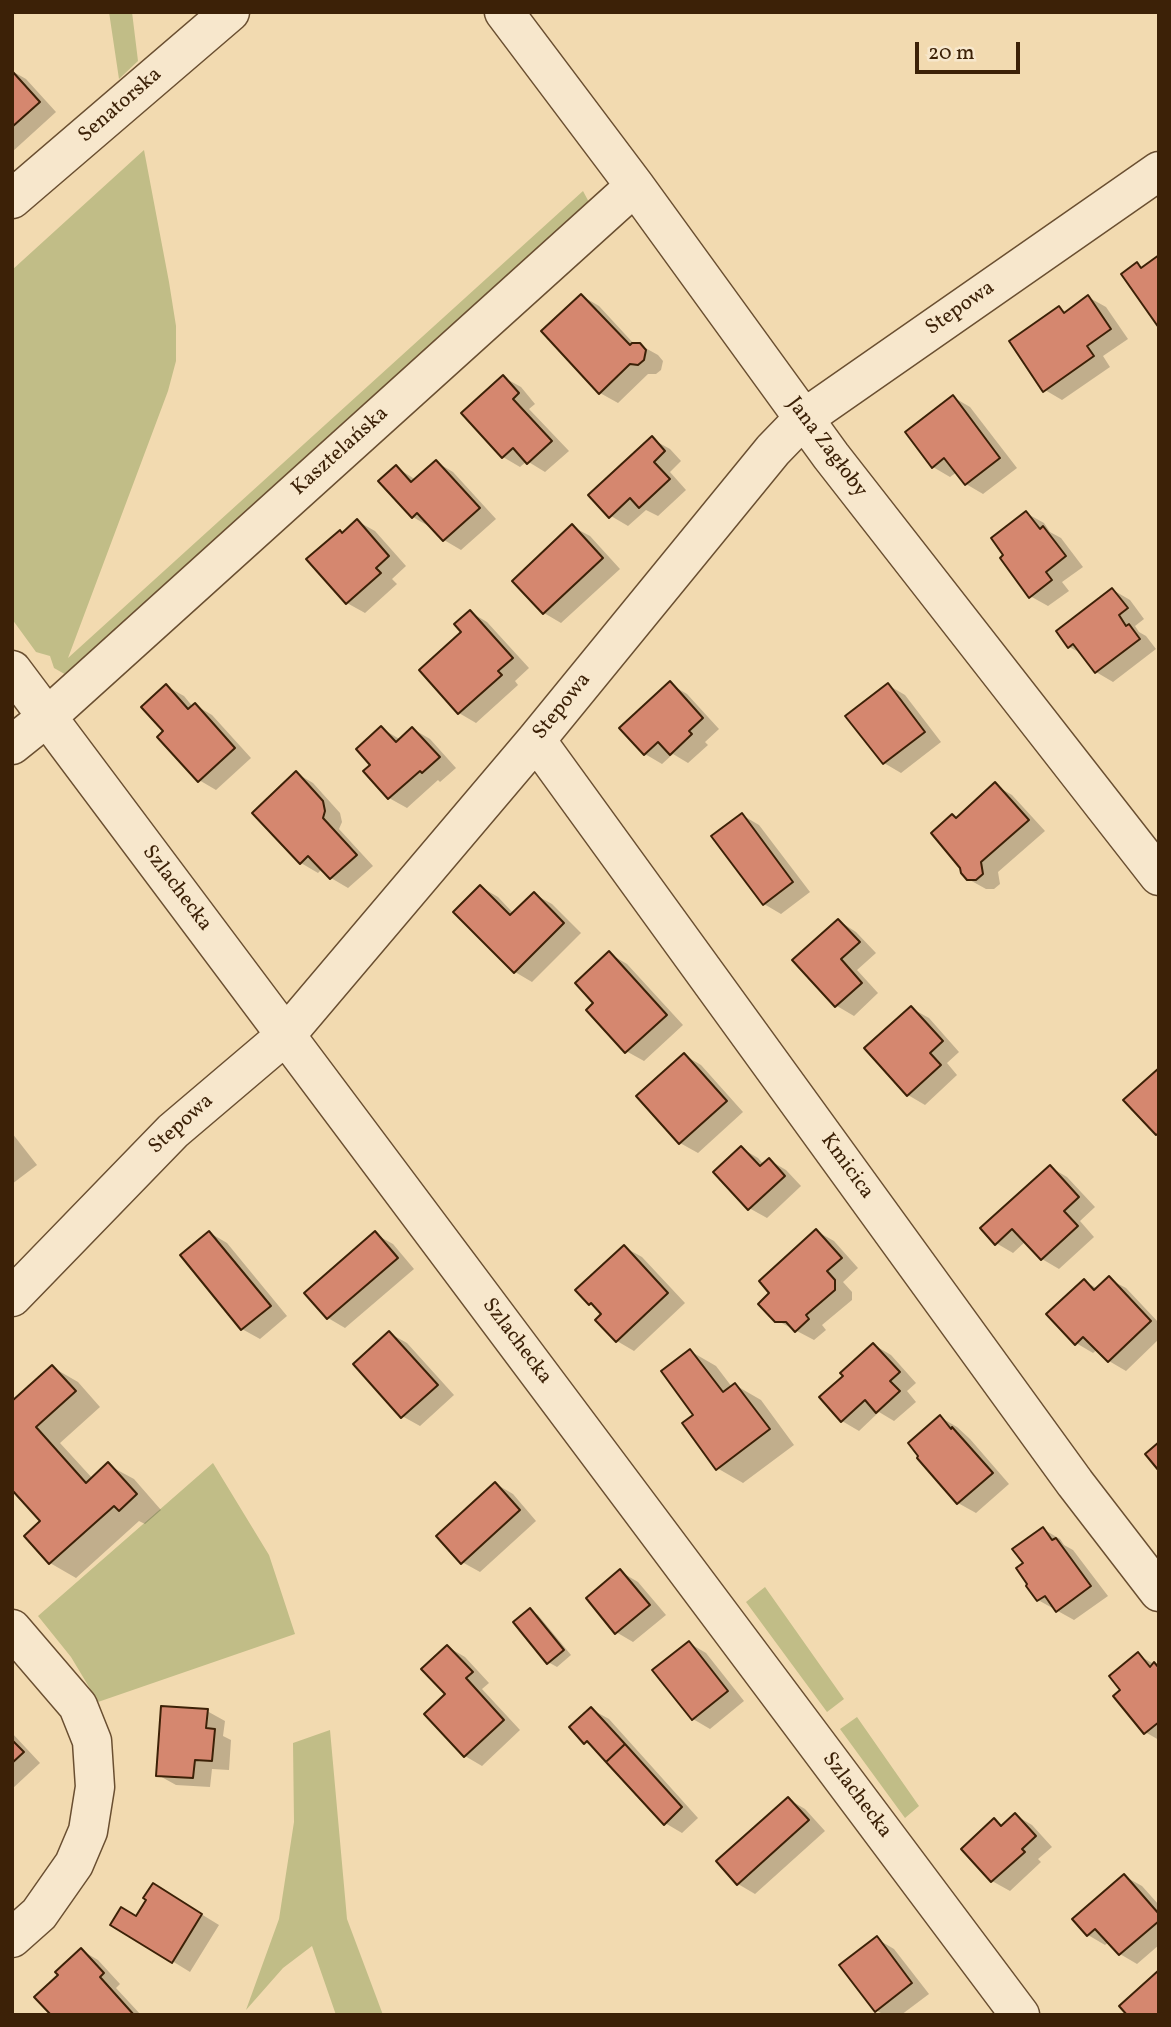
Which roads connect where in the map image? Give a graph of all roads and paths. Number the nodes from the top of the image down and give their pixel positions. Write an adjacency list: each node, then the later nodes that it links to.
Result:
1 (230, 12): 5 (street, Senatorska)
2 (503, 12): 4 (street, Jana Zagłoby)
3 (1159, 170): 6 (street, Stepowa)
4 (635, 186): 6 (street, Jana Zagłoby); 8 (street, Kasztelańska)
5 (12, 200)
6 (803, 419): 9 (street, Stepowa); 11 (street, Jana Zagłoby)
7 (12, 670): 8 (street, Szlachecka)
8 (47, 717): 10 (street, Kasztelańska); 12 (street, Szlachecka)
9 (536, 740): 12 (street, Stepowa); 14 (street, Kmicica)
10 (12, 745)
11 (1159, 876)
12 (286, 1035): 13 (street, Stepowa); 17 (street, Szlachecka)
13 (12, 1297)
14 (1159, 1592)
15 (12, 1629): 16 (street)
16 (12, 1938)
17 (1020, 2015)

